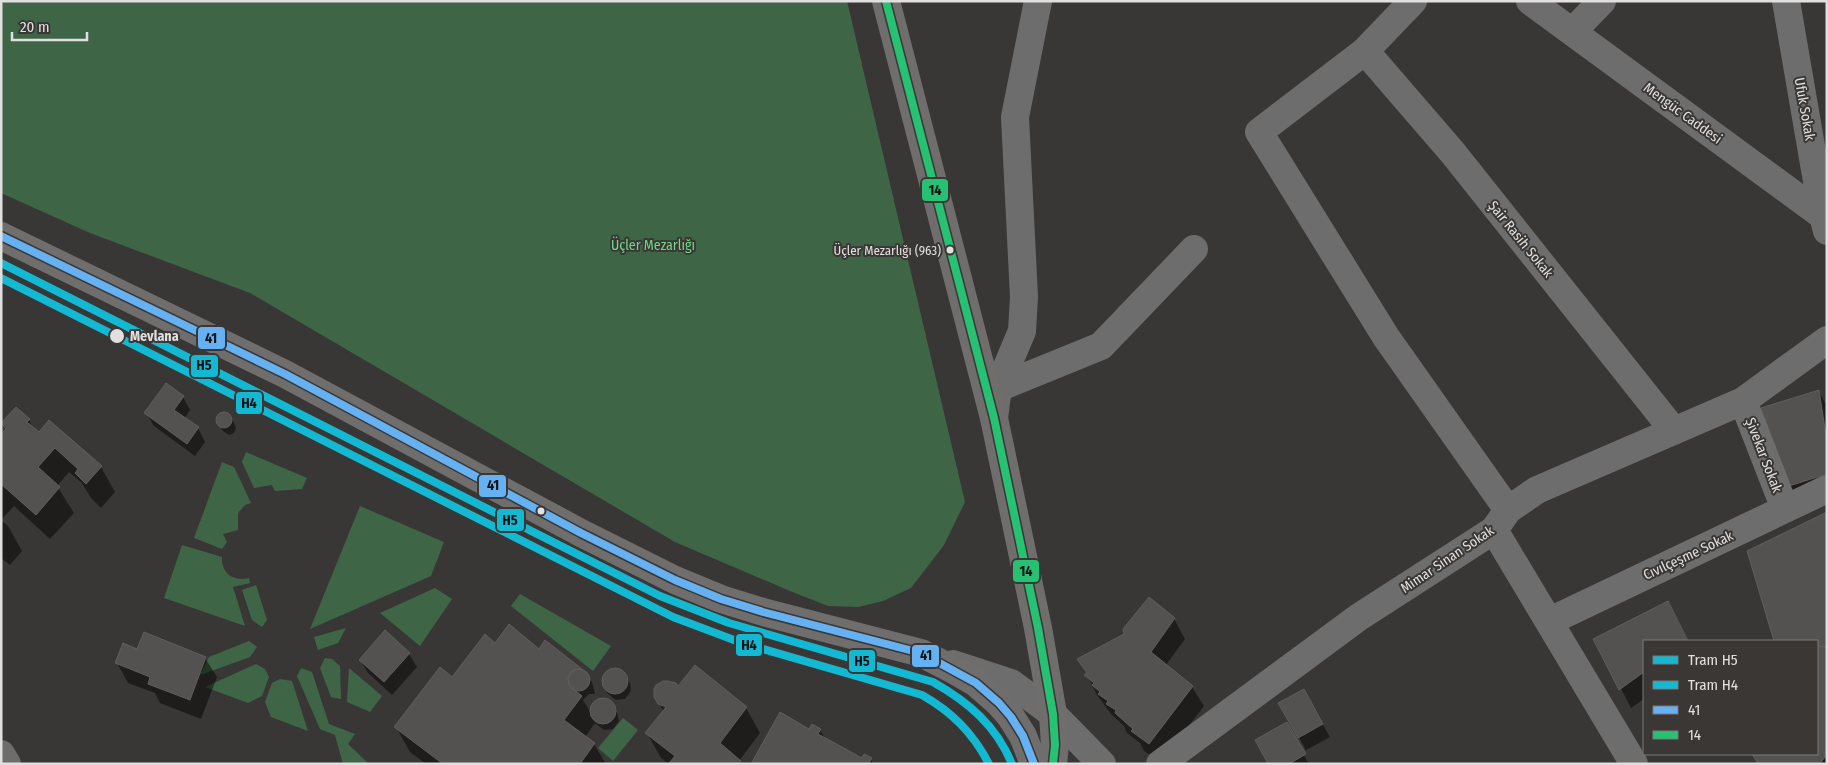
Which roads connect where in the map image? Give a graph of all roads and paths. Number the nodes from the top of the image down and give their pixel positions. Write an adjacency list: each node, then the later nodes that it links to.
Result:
1 (886, 1): 15 (main road)
2 (1038, 1): 13 (street)
3 (1413, 1): 8 (street)
4 (1530, 1): 7 (street, Mengüc Caddesi)
5 (1602, 1): 7 (street)
6 (1786, 1): 9 (street, Ufuk Sokak)
7 (1572, 32): 9 (street, Mengüc Caddesi)
8 (1365, 51): 16 (street, Şair Rasih Sokak); 19 (street)
9 (1825, 224)
10 (1, 236): 21 (main road)
11 (1194, 250): 13 (street)
12 (1827, 340): 14 (street, Mimar Sinan Sokak)
13 (998, 388): 15 (street)
14 (1743, 401): 16 (street, Mimar Sinan Sokak); 18 (street, Şivekar Sokak)
15 (994, 418): 22 (main road)
16 (1674, 431): 19 (street, Mimar Sinan Sokak)
17 (1827, 489): 18 (street, Cıvılçeşme Sokak)
18 (1785, 509): 20 (street, Cıvılçeşme Sokak)
19 (1501, 520): 20 (street); 28 (street, Mimar Sinan Sokak)
20 (1550, 621): 29 (street)
21 (921, 653): 22 (street); 25 (main road)
22 (1053, 714): 26 (main road); 27 (street)
23 (1, 754): 24 (street)
24 (7, 764)
25 (1034, 764)
26 (1052, 764)
27 (1102, 764)
28 (1160, 764)
29 (1634, 764)

